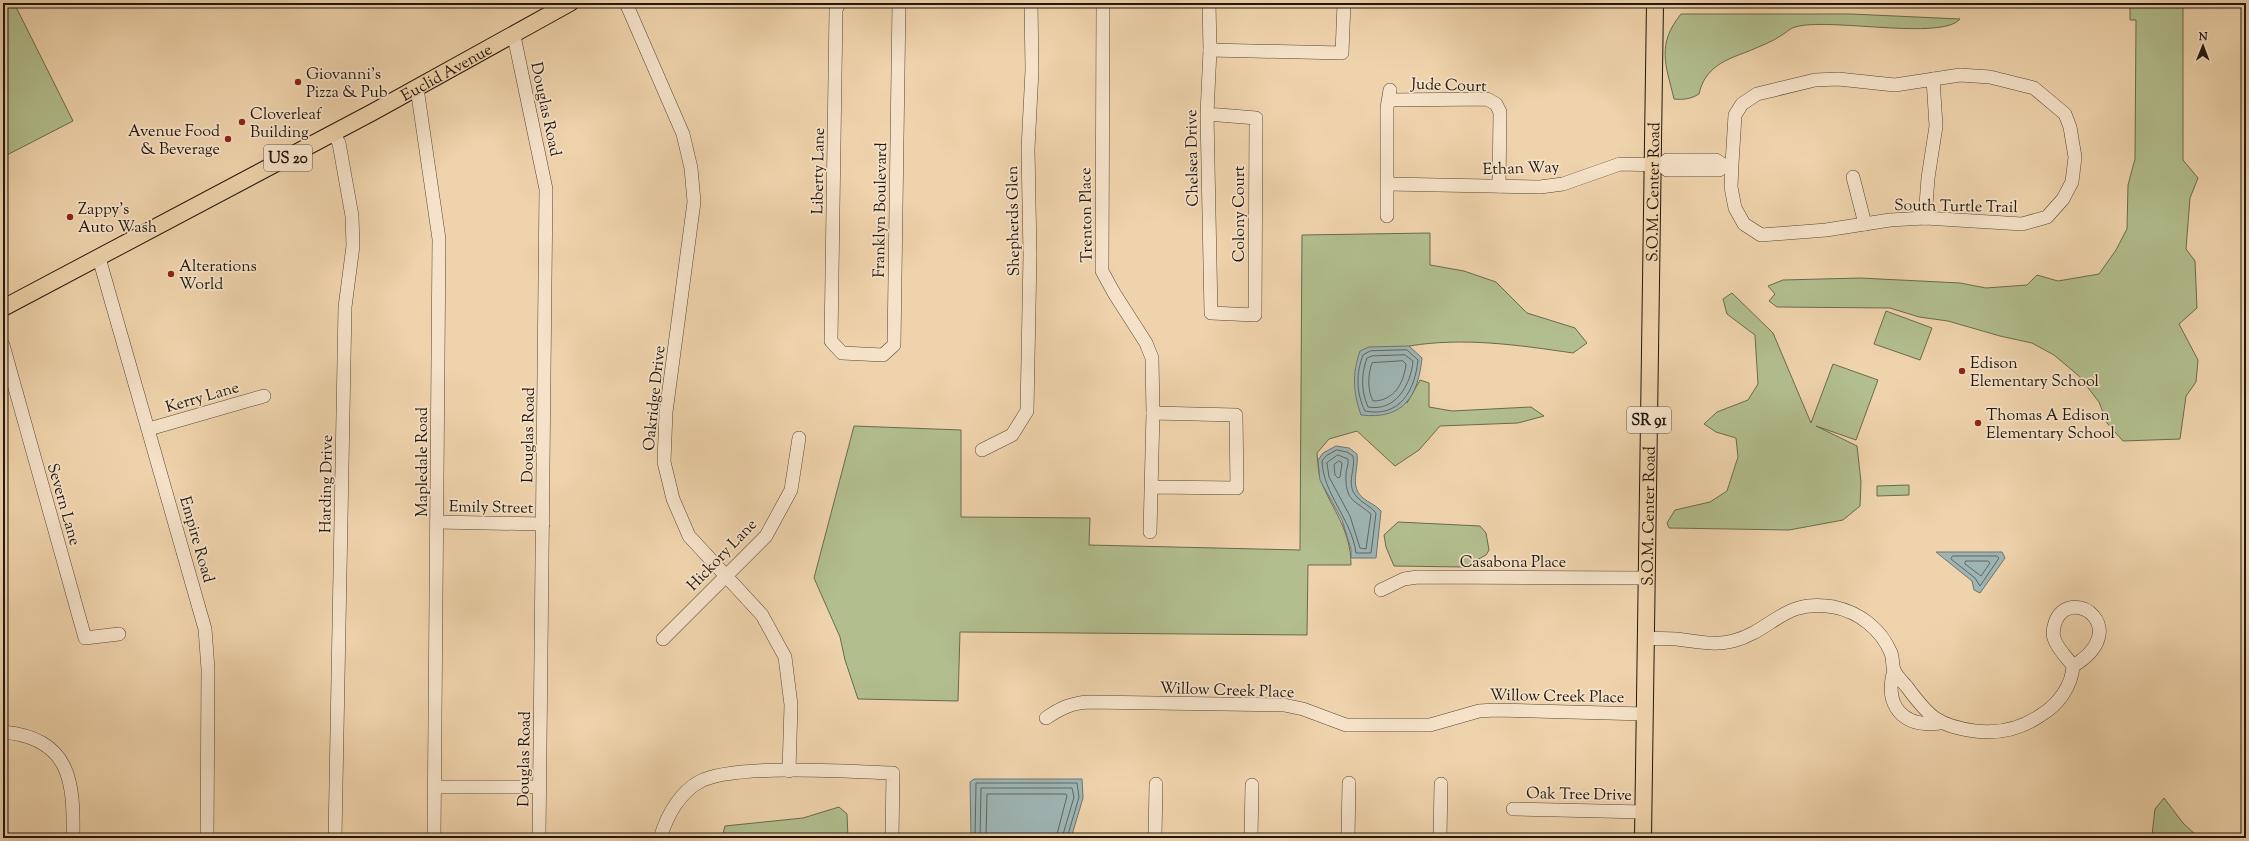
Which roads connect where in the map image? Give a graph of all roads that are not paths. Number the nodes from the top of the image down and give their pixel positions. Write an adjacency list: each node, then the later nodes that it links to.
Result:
1 (570, 3): 10 (main road, Euclid Avenue / US 20)
2 (626, 3): 38 (street, Oakridge Drive)
3 (839, 3): 27 (street, Liberty Lane)
4 (899, 3): 27 (street, Franklyn Boulevard)
5 (1031, 3): 33 (street, Shepherds Glen)
6 (1103, 3): 30 (street, Trenton Place)
7 (1209, 3): 11 (street, Chelsea Drive)
8 (1344, 3): 11 (street)
9 (1655, 3): 16 (main road, S.O.M. Center Road / SR 91)
10 (514, 36): 13 (main road, Euclid Avenue / US 20); 36 (street, Douglas Road)
11 (1210, 50): 14 (street, Chelsea Drive)
12 (1933, 79): 17 (street, South Turtle Trail); 22 (street); 22 (street, South Turtle Trail)
13 (417, 88): 15 (main road, Euclid Avenue / US 20); 35 (street, Mapledale Road)
14 (1207, 114): 26 (street, Chelsea Drive); 26 (street, Colony Court)
15 (333, 134): 24 (main road, Euclid Avenue / US 20); 61 (street, Harding Drive)
16 (1657, 165): 17 (street, Ethan Way); 20 (street, Ethan Way); 39 (main road, S.O.M. Center Road / SR 91)
17 (1728, 165): 23 (street, South Turtle Trail)
18 (1853, 177): 23 (street)
19 (1388, 184): 20 (street, Ethan Way); 20 (street, Jude Court); 21 (street)
20 (1499, 186)
21 (1387, 216)
22 (1925, 218): 23 (street, South Turtle Trail)
23 (1865, 224)
24 (99, 258): 25 (main road, Euclid Avenue / US 20); 31 (street, Empire Road)
25 (3, 308)
26 (1211, 313)
27 (831, 341)
28 (3, 345): 41 (street, Severn Lane)
29 (264, 396): 31 (street, Kerry Lane)
30 (1153, 413): 34 (street, Trenton Place); 34 (street)
31 (149, 429): 60 (street, Empire Road)
32 (799, 438): 38 (street, Hickory Lane)
33 (982, 450)
34 (1152, 487): 37 (street, Trenton Place)
35 (437, 522): 36 (street, Emily Street); 55 (street, Mapledale Road)
36 (543, 524): 56 (street, Douglas Road)
37 (1150, 532)
38 (724, 576): 43 (street, Hickory Lane); 50 (street, Oakridge Drive)
39 (1647, 578): 40 (street, Casabona Place); 42 (main road, S.O.M. Center Road / SR 91)
40 (1381, 590)
41 (119, 634)
42 (1646, 638): 45 (street); 46 (main road, S.O.M. Center Road / SR 91)
43 (663, 639)
44 (2073, 666): 48 (street)
45 (1894, 670): 48 (street); 48 (street)
46 (1645, 714): 47 (street, Willow Creek Place); 58 (main road, S.O.M. Center Road / SR 91)
47 (1046, 718)
48 (1940, 723)
49 (3, 732): 59 (street)
50 (789, 771): 64 (street); 65 (street)
51 (1350, 783): 68 (street)
52 (1156, 784): 66 (street)
53 (1441, 784): 69 (street)
54 (1252, 785): 67 (street)
55 (435, 786): 56 (street); 62 (street, Mapledale Road)
56 (539, 787): 63 (street, Douglas Road)
57 (1513, 809): 58 (street, Oak Tree Drive)
58 (1644, 812): 70 (main road, S.O.M. Center Road / SR 91)
59 (73, 838)
60 (207, 838)
61 (336, 838)
62 (434, 838)
63 (539, 838)
64 (660, 838)
65 (892, 838)
66 (1155, 838)
67 (1251, 838)
68 (1348, 838)
69 (1440, 838)
70 (1643, 838)

